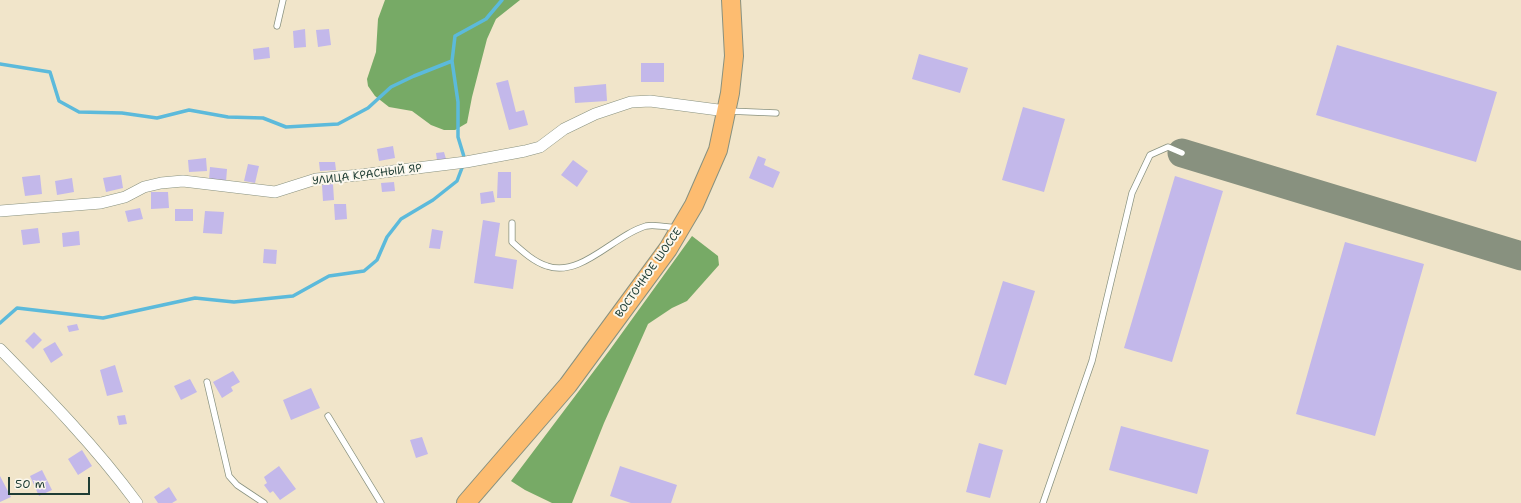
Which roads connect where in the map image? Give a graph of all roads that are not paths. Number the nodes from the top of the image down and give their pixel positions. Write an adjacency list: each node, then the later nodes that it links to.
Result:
1 (283, 0): 3 (lane)
2 (731, 0): 4 (main road, ВОСТОЧНОЕ ШОССЕ)
3 (277, 26)
4 (726, 111): 5 (lane); 7 (street, УЛИЦА КРАСНЫЙ ЯР); 9 (main road, ВОСТОЧНОЕ ШОССЕ)
5 (776, 113)
6 (1182, 153): 17 (lane)
7 (0, 211)
8 (512, 223): 9 (lane)
9 (681, 228): 16 (main road, ВОСТОЧНОЕ ШОССЕ)
10 (0, 349): 13 (street)
11 (207, 382): 14 (lane)
12 (328, 416): 15 (lane)
13 (137, 503)
14 (264, 503)
15 (382, 503)
16 (466, 503)
17 (1043, 503)

